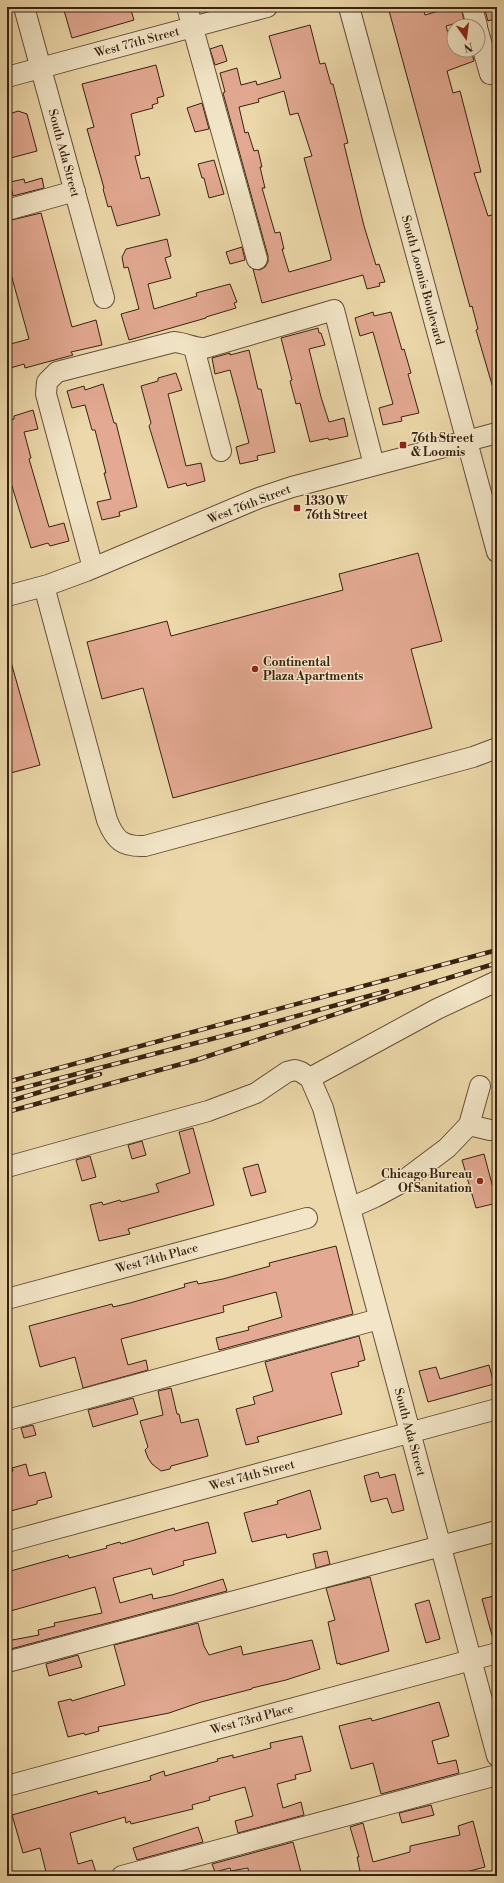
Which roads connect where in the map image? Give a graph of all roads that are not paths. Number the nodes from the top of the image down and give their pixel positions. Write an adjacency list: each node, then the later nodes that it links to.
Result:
1 (24, 7): 9 (street, South Ada Street)
2 (187, 7): 7 (street)
3 (268, 7): 7 (street, West 77th Street)
4 (349, 7): 18 (street, South Loomis Boulevard)
5 (472, 7): 6 (street)
6 (475, 18)
7 (192, 27): 9 (street, West 77th Street); 14 (street)
8 (486, 58): 10 (street)
9 (41, 68): 11 (street, West 77th Street); 12 (street, South Ada Street)
10 (497, 72)
11 (7, 78)
12 (75, 191): 13 (street); 15 (street, South Ada Street)
13 (7, 210)
14 (256, 259)
15 (104, 298)
16 (194, 348): 19 (street); 20 (street); 22 (street)
17 (497, 433): 18 (street, West 76th Street)
18 (467, 441): 20 (street, West 76th Street); 21 (street, South Loomis Boulevard)
19 (221, 451)
20 (374, 465): 22 (street, West 76th Street)
21 (497, 552)
22 (93, 568): 23 (street, West 76th Street)
23 (44, 586): 24 (street, West 76th Street); 25 (street)
24 (7, 596)
25 (497, 748)
26 (497, 981): 27 (street)
27 (310, 1078): 31 (street); 32 (street, South Ada Street)
28 (480, 1086): 29 (street)
29 (469, 1125): 30 (street); 32 (street)
30 (497, 1130)
31 (7, 1167)
32 (350, 1208): 35 (street, South Ada Street)
33 (307, 1218): 34 (street, West 74th Place)
34 (7, 1299)
35 (379, 1319): 37 (street); 38 (street, South Ada Street)
36 (497, 1409): 38 (street, West 74th Street)
37 (7, 1420)
38 (410, 1432): 40 (street, West 74th Street); 41 (street, South Ada Street)
39 (497, 1531): 41 (street)
40 (7, 1542)
41 (440, 1546): 43 (street, South Ada Street); 44 (street)
42 (497, 1653): 43 (street, West 73rd Place)
43 (471, 1660): 45 (street, South Ada Street); 47 (street, West 73rd Place)
44 (7, 1662)
45 (497, 1756)
46 (497, 1774): 48 (street)
47 (7, 1786)
48 (122, 1876)

